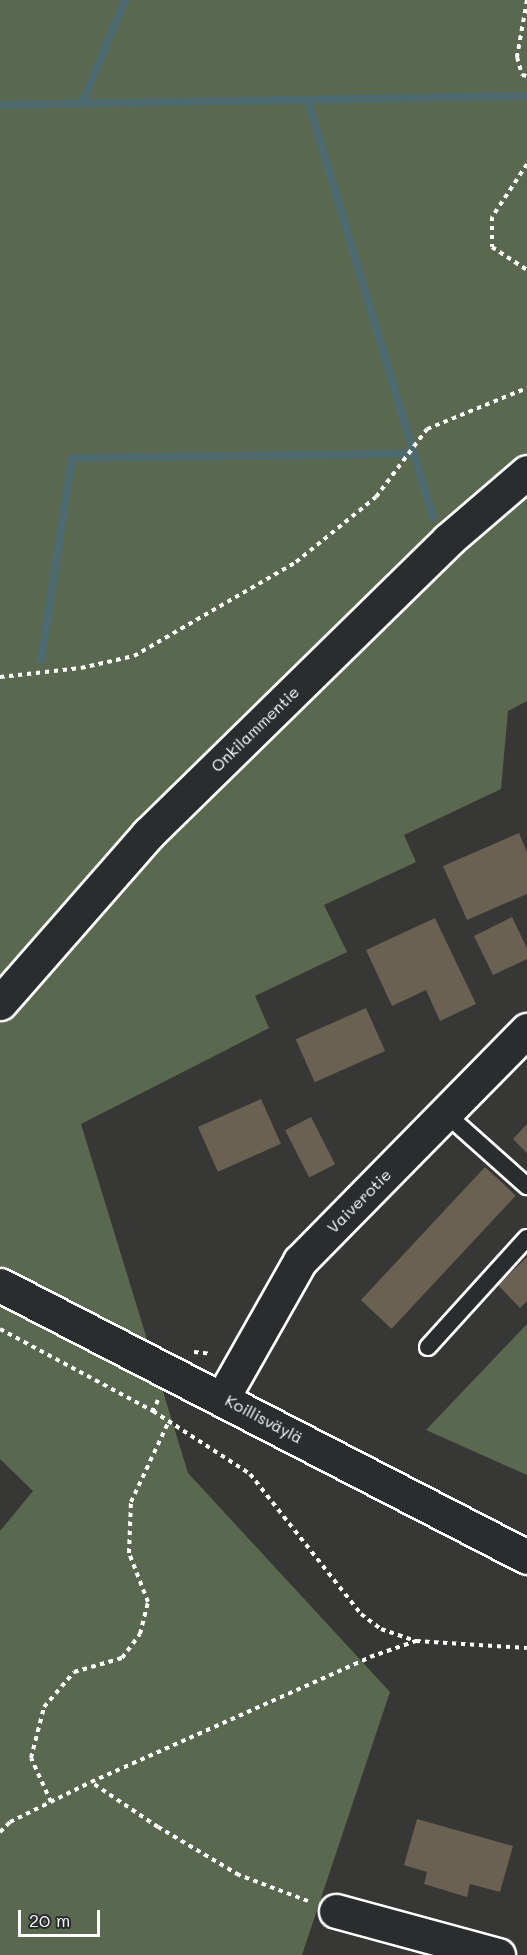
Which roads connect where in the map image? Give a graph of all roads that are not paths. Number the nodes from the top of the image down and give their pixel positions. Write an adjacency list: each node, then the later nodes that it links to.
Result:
1 (527, 472): 2 (street, Onkilammentie)
2 (0, 1003)
3 (527, 1030): 4 (street, Vaiverotie)
4 (445, 1113): 5 (lane); 9 (street, Vaiverotie)
5 (527, 1186)
6 (527, 1238): 8 (lane)
7 (0, 1285): 9 (street, Koillisväylä)
8 (428, 1347)
9 (223, 1397): 10 (street, Koillisväylä)
10 (527, 1557)
11 (336, 1911): 12 (street)
12 (498, 1955)

